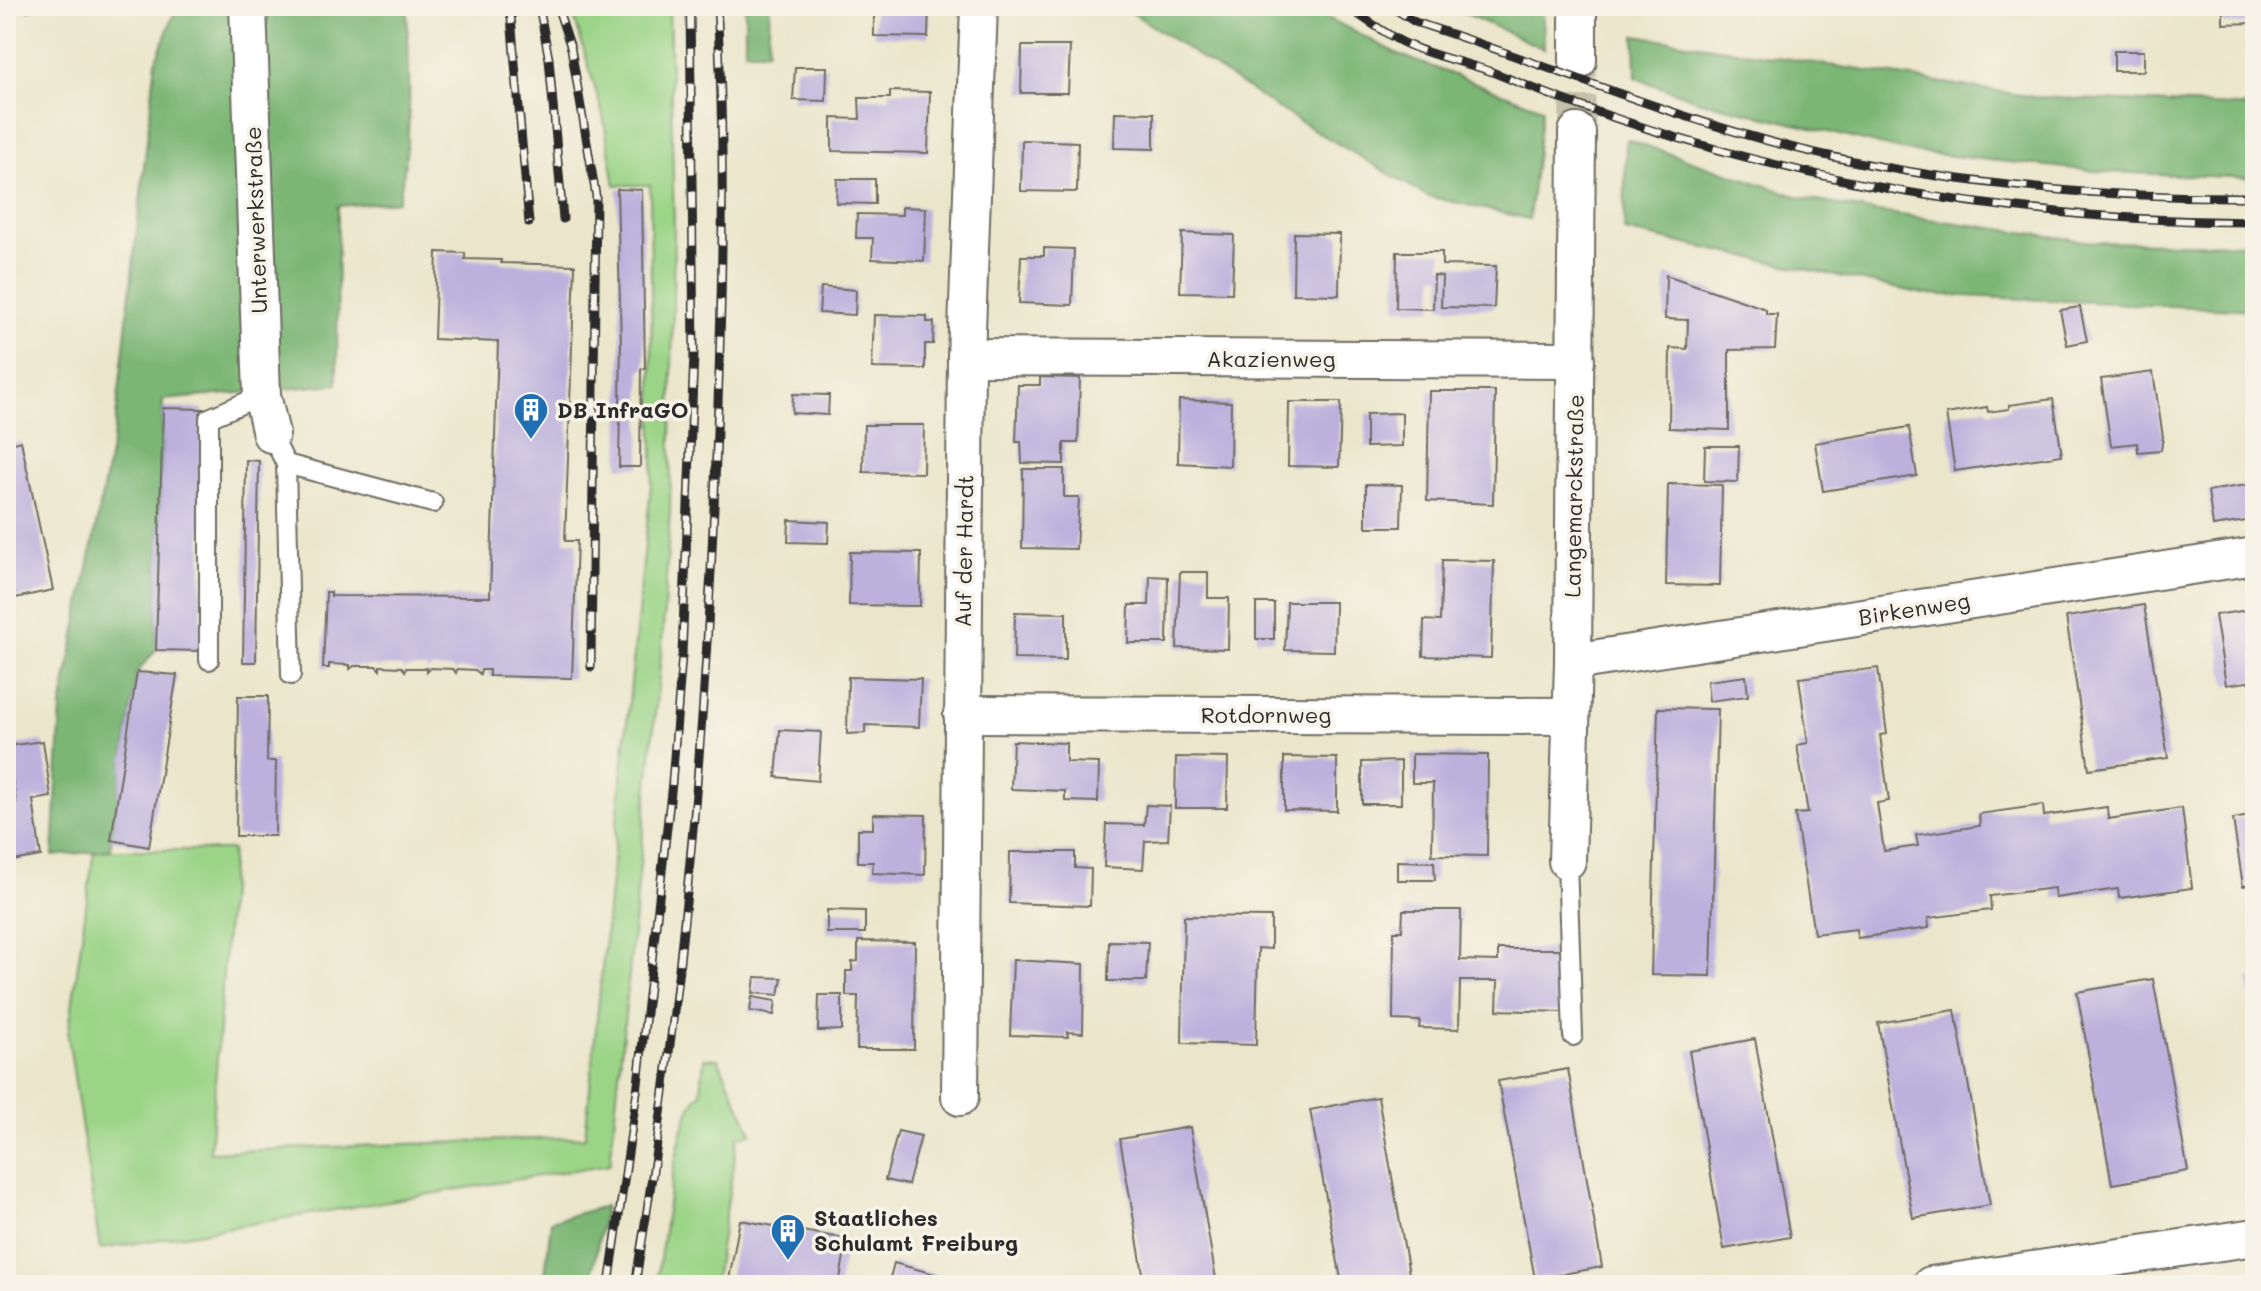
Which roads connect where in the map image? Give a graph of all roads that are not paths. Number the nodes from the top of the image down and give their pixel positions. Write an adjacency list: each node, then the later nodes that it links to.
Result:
1 (248, 6): 8 (street, Unterwerkstraße)
2 (979, 6): 6 (street, Auf der Hardt)
3 (1578, 6): 4 (street)
4 (1578, 61)
5 (1577, 132): 7 (street, Langemarckstraße)
6 (966, 357): 7 (street, Akazienweg); 15 (street, Auf der Hardt)
7 (1576, 360): 13 (street, Langemarckstraße)
8 (262, 395): 9 (street, Unterwerkstraße); 12 (lane)
9 (278, 449): 10 (lane); 14 (lane)
10 (433, 503)
11 (2255, 556): 13 (street, Birkenweg)
12 (209, 660)
13 (1573, 662): 16 (street, Langemarckstraße)
14 (291, 675)
15 (962, 714): 16 (street, Rotdornweg); 19 (street, Auf der Hardt)
16 (1570, 716): 17 (street, Langemarckstraße)
17 (1567, 861): 18 (lane)
18 (1573, 1036)
19 (960, 1097)
20 (2255, 1237): 21 (street)
21 (1931, 1285)

